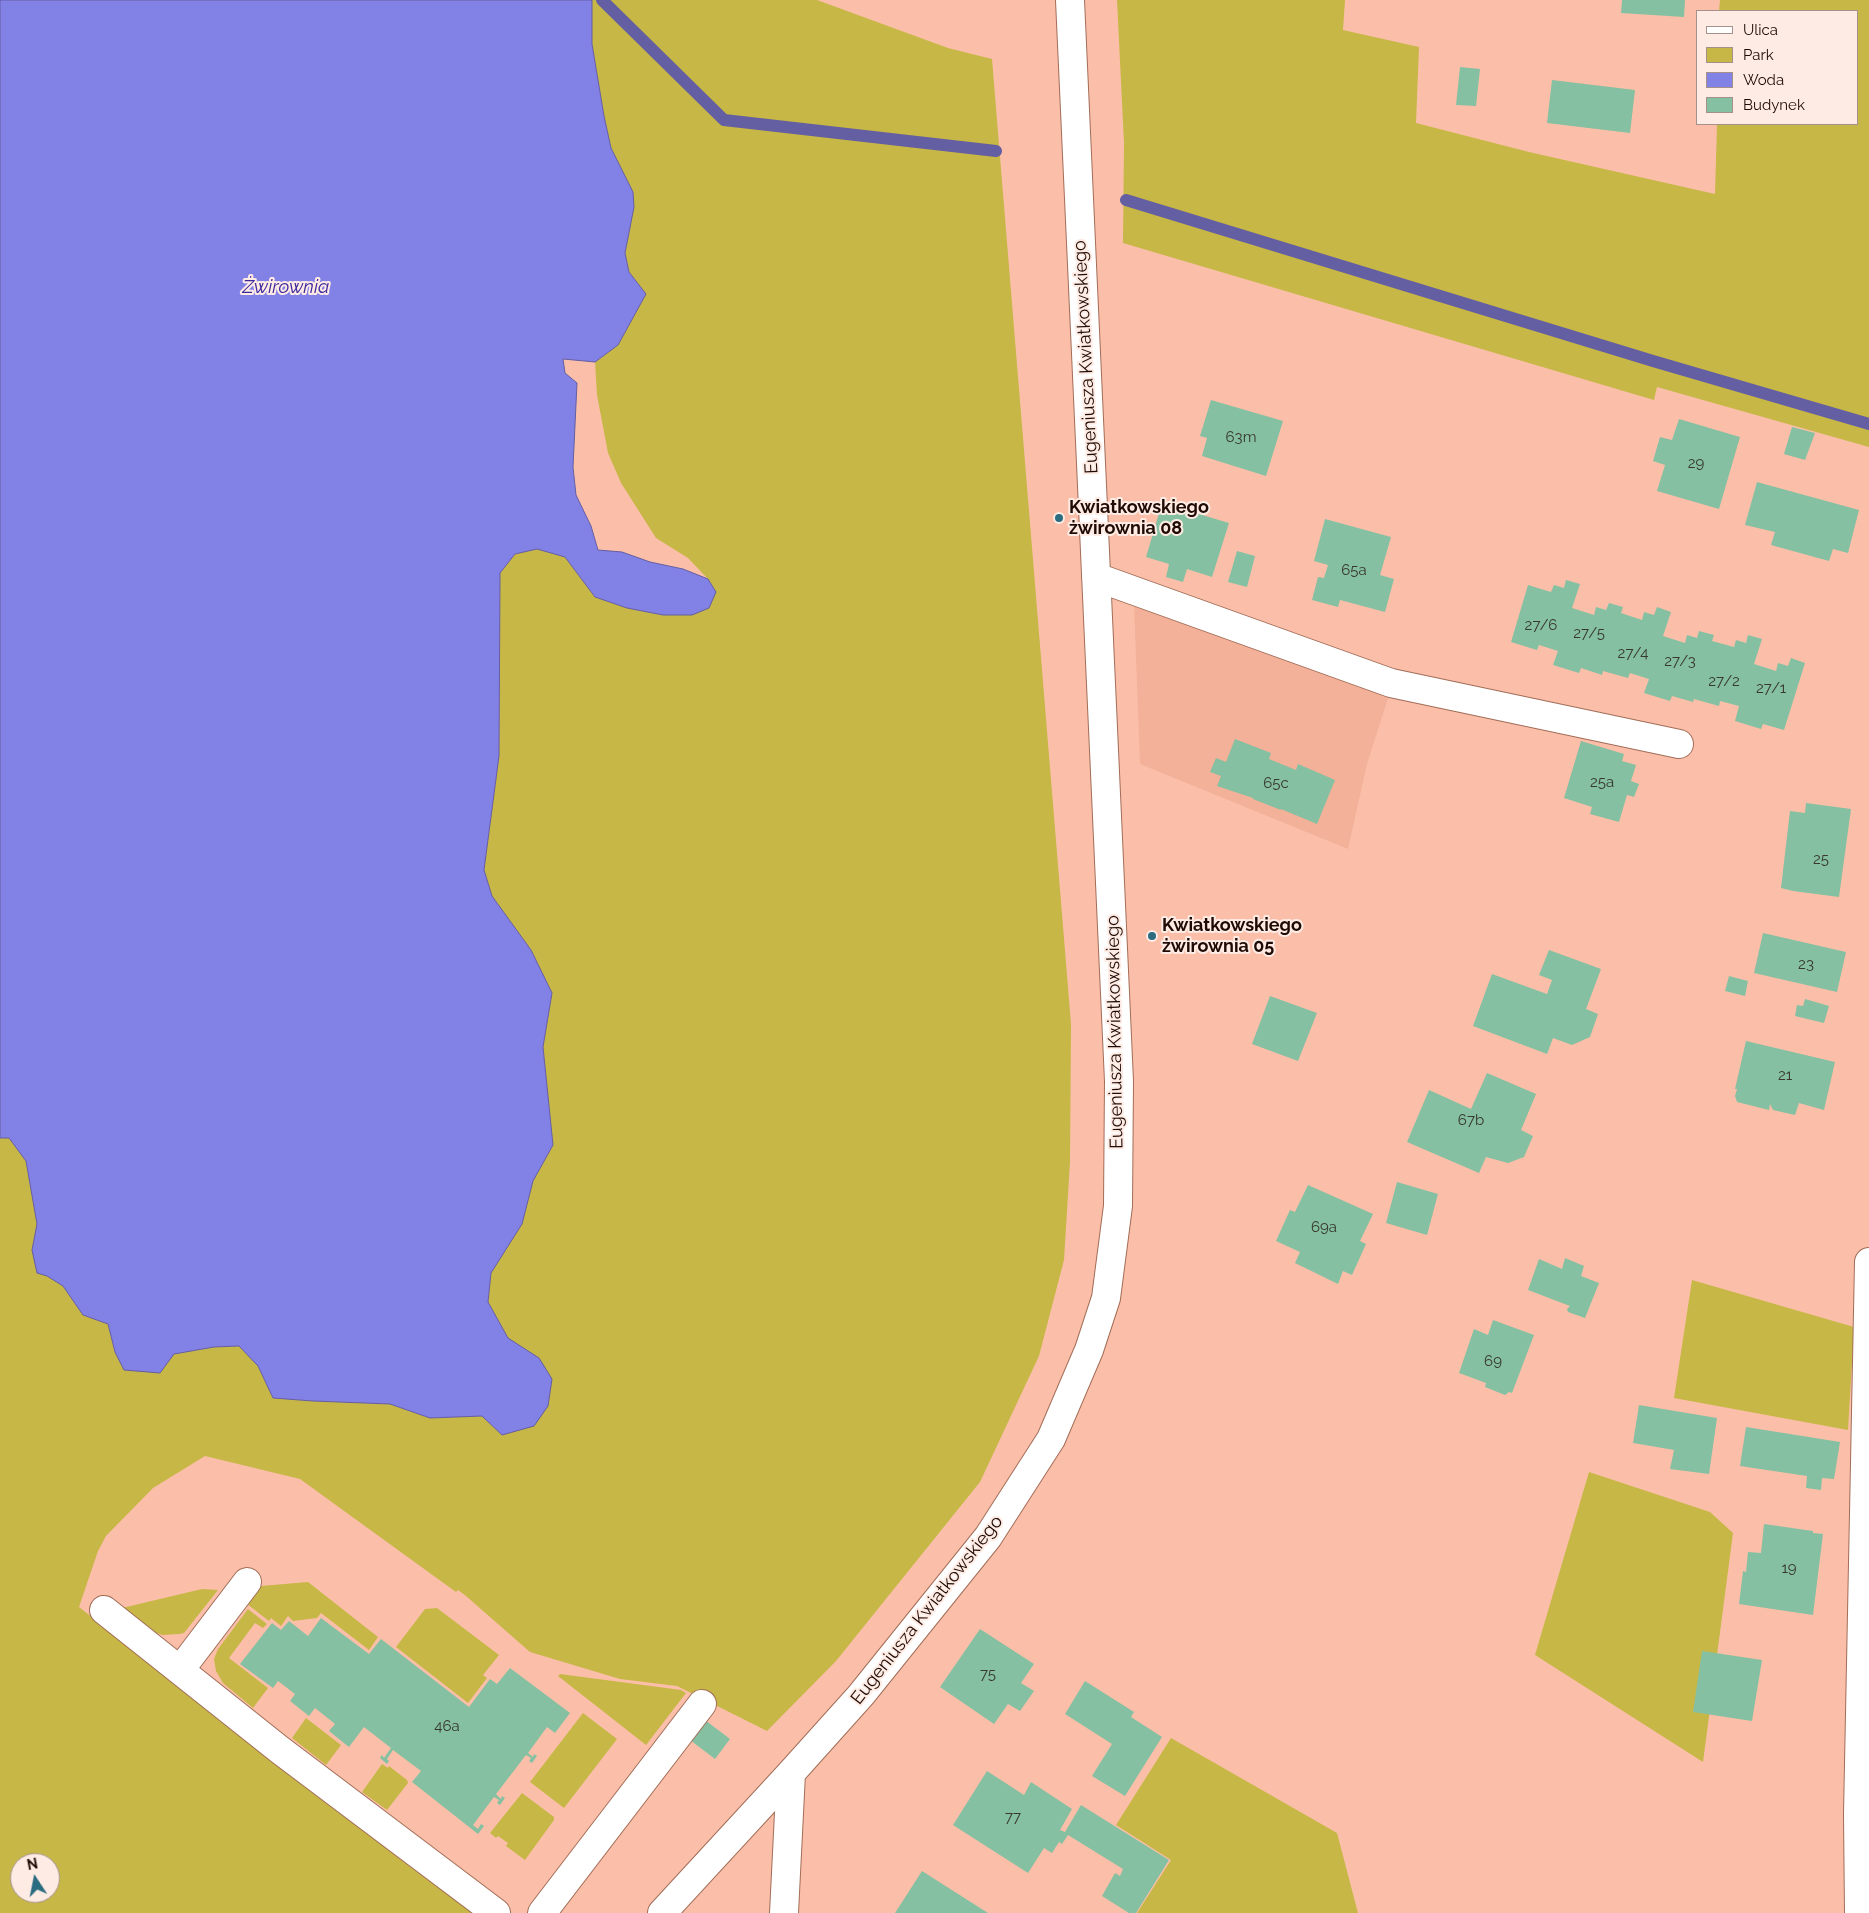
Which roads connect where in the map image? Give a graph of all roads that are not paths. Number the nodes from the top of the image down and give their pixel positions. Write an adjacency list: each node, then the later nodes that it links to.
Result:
1 (1070, 0): 2 (street, Eugeniusza Kwiatkowskiego)
2 (1096, 578): 3 (street); 9 (street, Eugeniusza Kwiatkowskiego)
3 (1679, 744)
4 (1869, 1262): 14 (street)
5 (247, 1582): 7 (street)
6 (104, 1610): 7 (street)
7 (180, 1670): 11 (street)
8 (702, 1704): 10 (street)
9 (792, 1773): 12 (street, Eugeniusza Kwiatkowskiego); 13 (street)
10 (548, 1911)
11 (496, 1913)
12 (662, 1913)
13 (784, 1913)
14 (1859, 1913)

